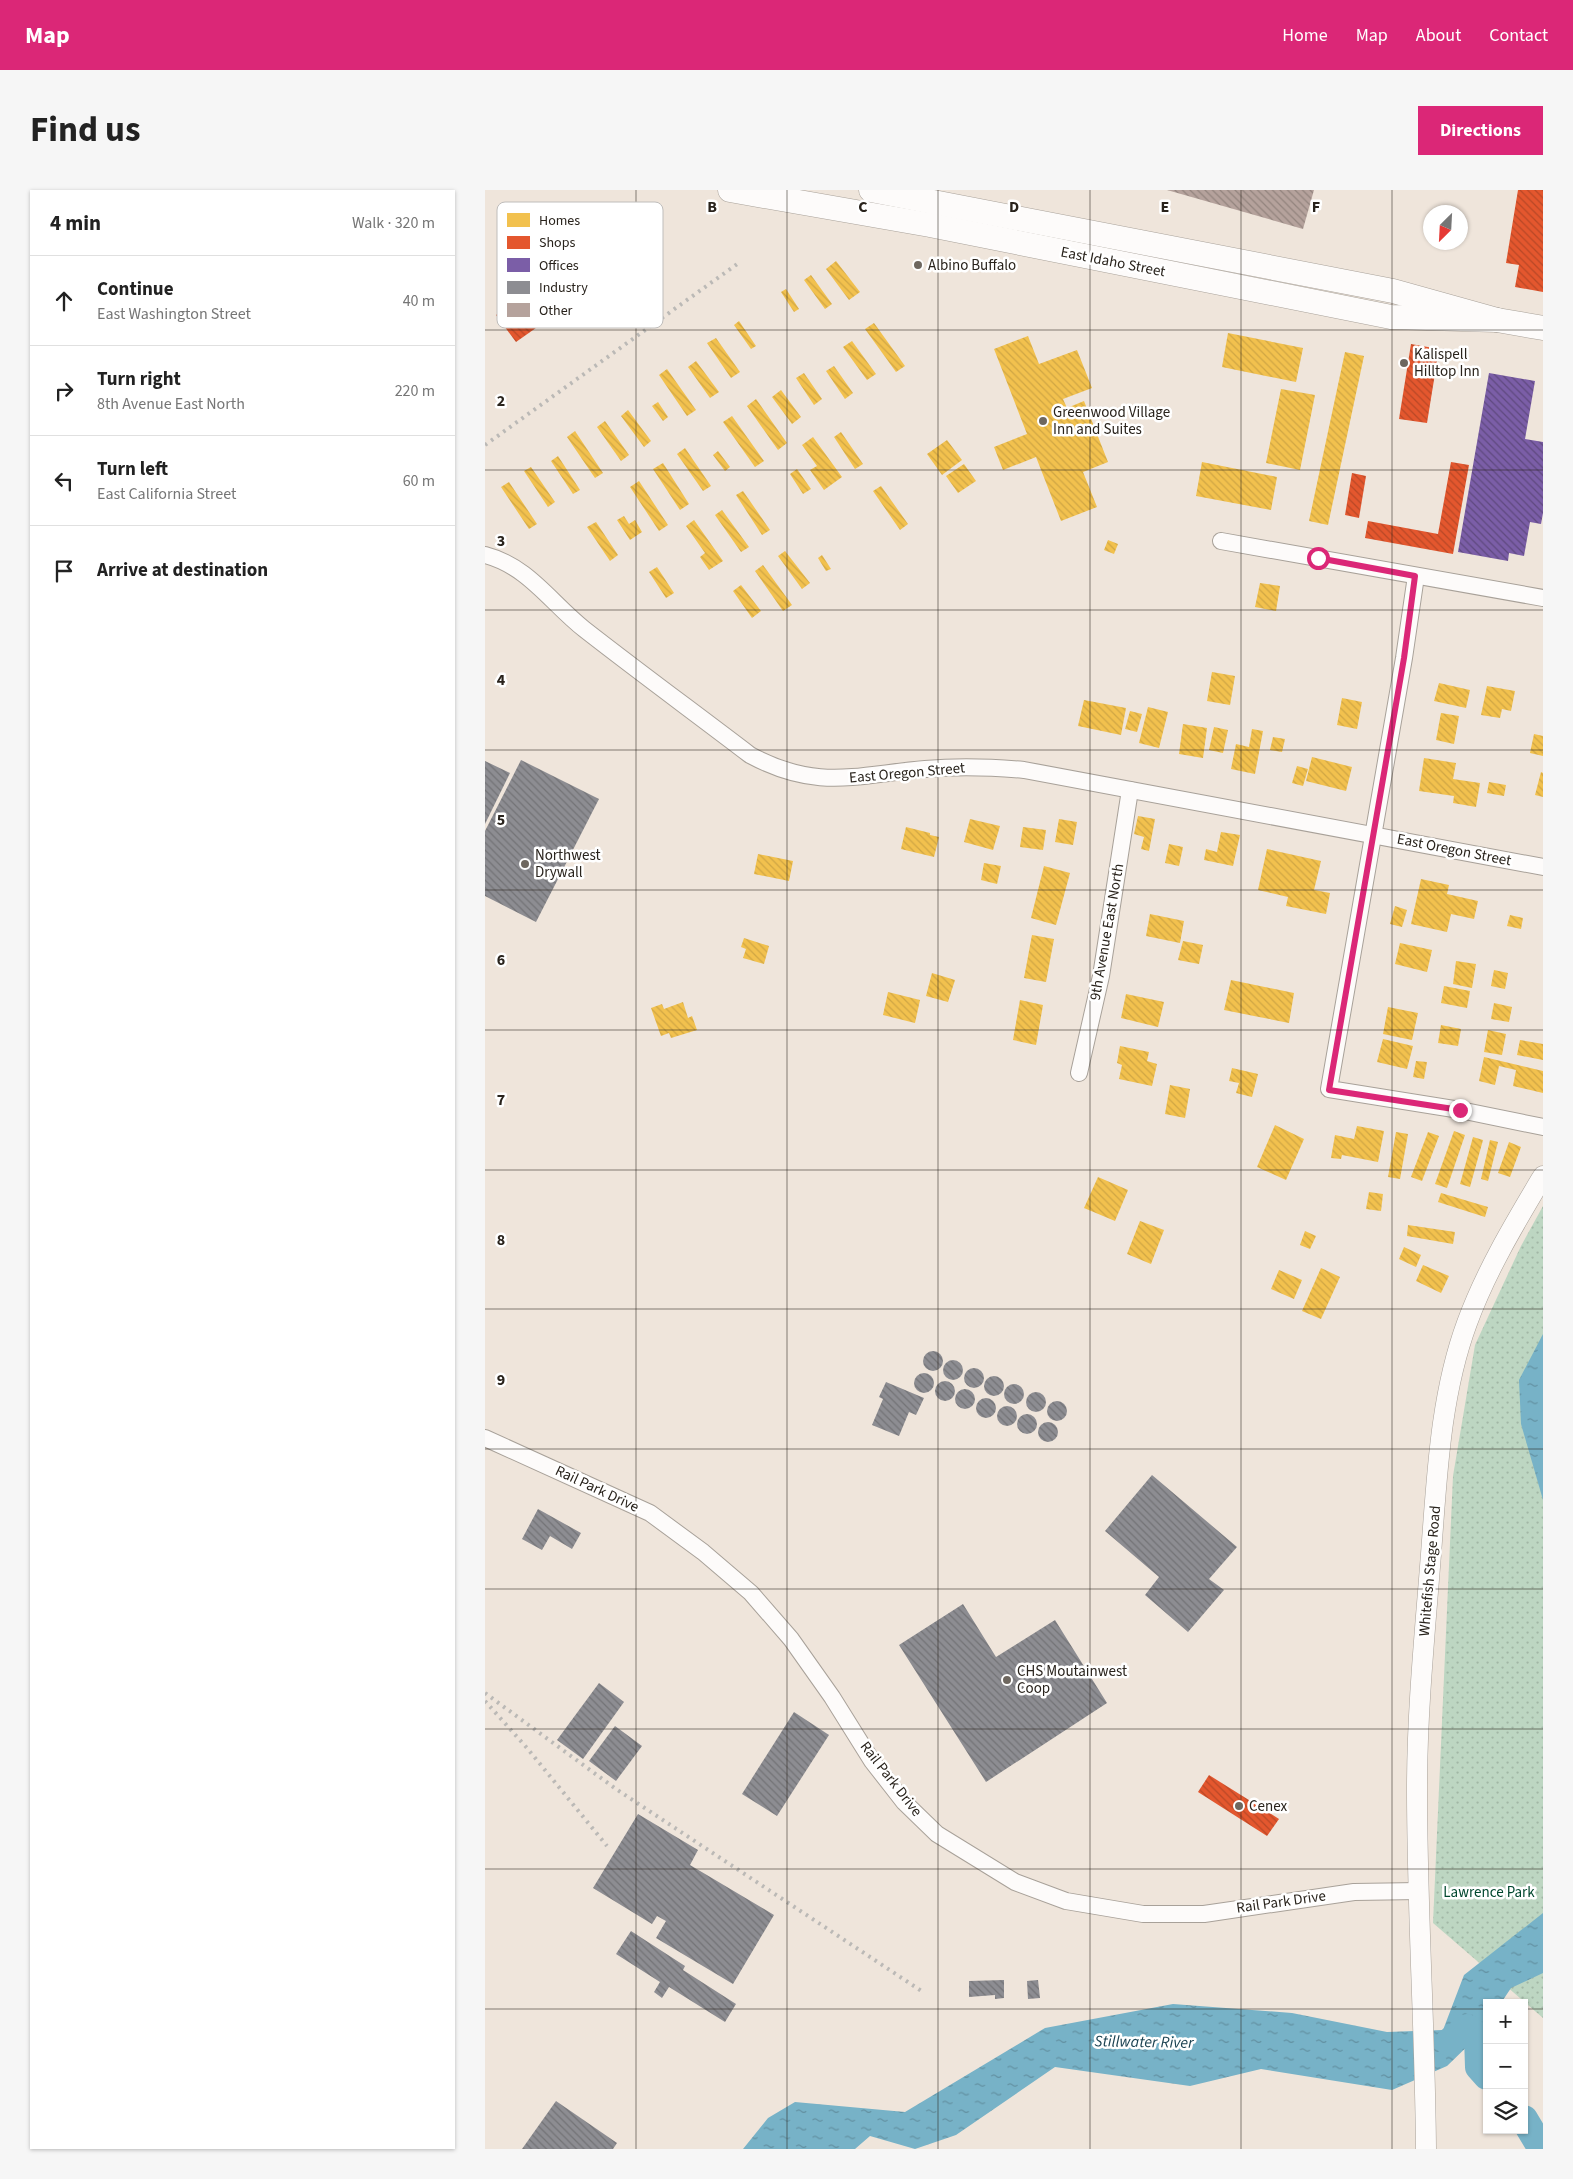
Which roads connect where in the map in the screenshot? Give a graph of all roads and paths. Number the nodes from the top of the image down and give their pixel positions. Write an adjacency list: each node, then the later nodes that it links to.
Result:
1 (730, 190): 3 (highway, East Idaho Street)
2 (871, 190): 3 (highway, East Idaho Street)
3 (1497, 320): 4 (highway, East Idaho Street)
4 (1543, 328)
5 (1221, 541): 7 (street)
6 (485, 555): 9 (street, East Oregon Street)
7 (1415, 576): 8 (street); 10 (street)
8 (1543, 598)
9 (1130, 790): 10 (street, East Oregon Street); 12 (street, 9th Avenue East North)
10 (1374, 834): 11 (street, East Oregon Street); 13 (street)
11 (1543, 867)
12 (1079, 1073)
13 (1543, 1127)
14 (1543, 1176): 16 (main road, Whitefish Stage Road)
15 (485, 1438): 16 (street, Rail Park Drive)
16 (1419, 1891): 17 (main road, Whitefish Stage Road)
17 (1425, 2149)

